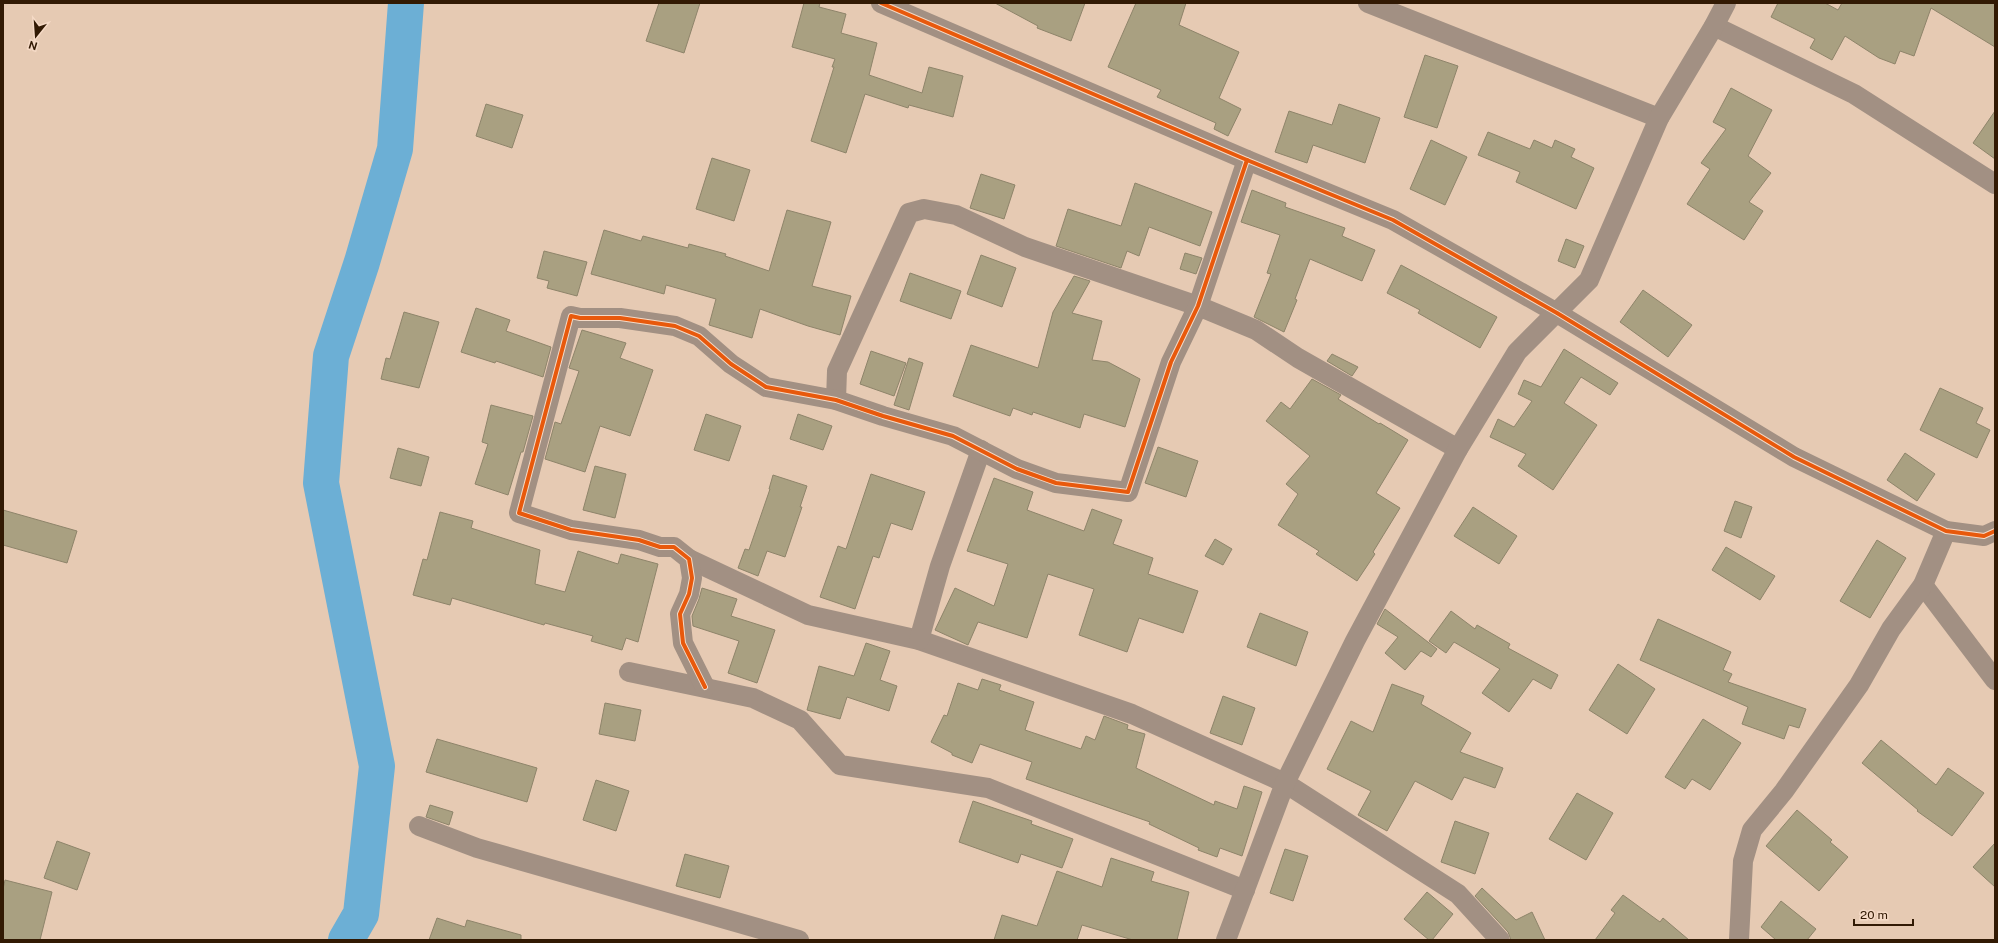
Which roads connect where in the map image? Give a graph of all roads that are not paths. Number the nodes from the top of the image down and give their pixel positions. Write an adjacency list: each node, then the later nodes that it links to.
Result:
1 (881, 3): 6 (street)
2 (1368, 3): 5 (street)
3 (1726, 3): 4 (street)
4 (1714, 26): 5 (street); 7 (street)
5 (1659, 118): 9 (street)
6 (1247, 160): 8 (street); 9 (street)
7 (1995, 184)
8 (1198, 306): 10 (street); 11 (street); 12 (street)
9 (1557, 313): 12 (street); 13 (street)
10 (836, 400): 11 (street); 15 (street)
11 (981, 450): 17 (street)
12 (1458, 450): 21 (street)
13 (1946, 531): 14 (street); 16 (street)
14 (1995, 531)
15 (689, 559): 17 (street); 20 (street)
16 (1923, 585): 19 (street); 27 (street)
17 (919, 640): 21 (street)
18 (629, 672): 20 (street)
19 (1995, 680)
20 (705, 687): 23 (street)
21 (1285, 783): 23 (street); 26 (street)
22 (419, 826): 24 (street)
23 (1245, 890): 25 (street)
24 (789, 939)
25 (1226, 940)
26 (1500, 940)
27 (1739, 940)

